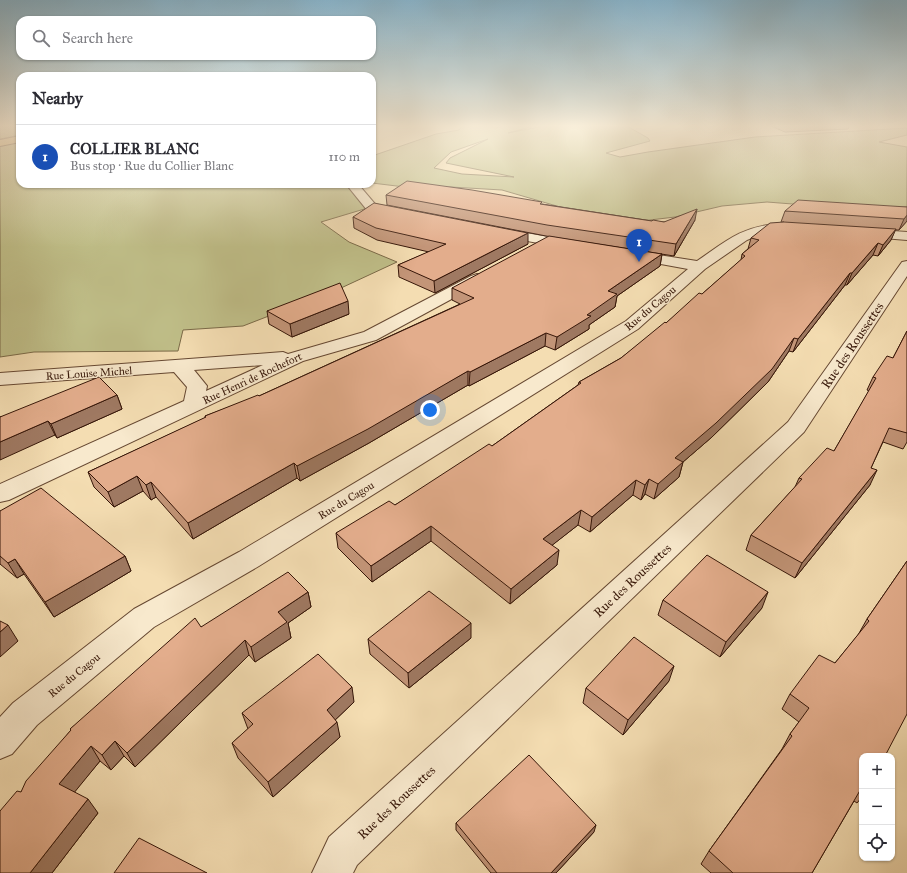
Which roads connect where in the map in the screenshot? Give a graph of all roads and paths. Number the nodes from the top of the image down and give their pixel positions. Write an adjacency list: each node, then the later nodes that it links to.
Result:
1 (355, 188): 2 (street)
2 (412, 216)
3 (805, 229): 12 (street, Rue du Cagou)
4 (487, 230): 7 (street)
5 (852, 232): 6 (street)
6 (907, 236)
7 (546, 241): 8 (street); 9 (street)
8 (585, 247)
9 (526, 252)
10 (623, 254): 12 (street)
11 (907, 265): 20 (street, Rue des Roussettes)
12 (700, 266): 19 (street, Rue du Cagou)
13 (492, 270): 14 (street, Rue Henri de Rochefort)
14 (296, 357): 15 (street, Rue Louise Michel); 17 (street, Rue Henri de Rochefort)
15 (179, 366): 16 (street, Rue Louise Michel); 17 (street)
16 (0, 379)
17 (194, 405): 18 (street, Rue Henri de Rochefort)
18 (0, 494)
19 (0, 742)
20 (332, 873)

